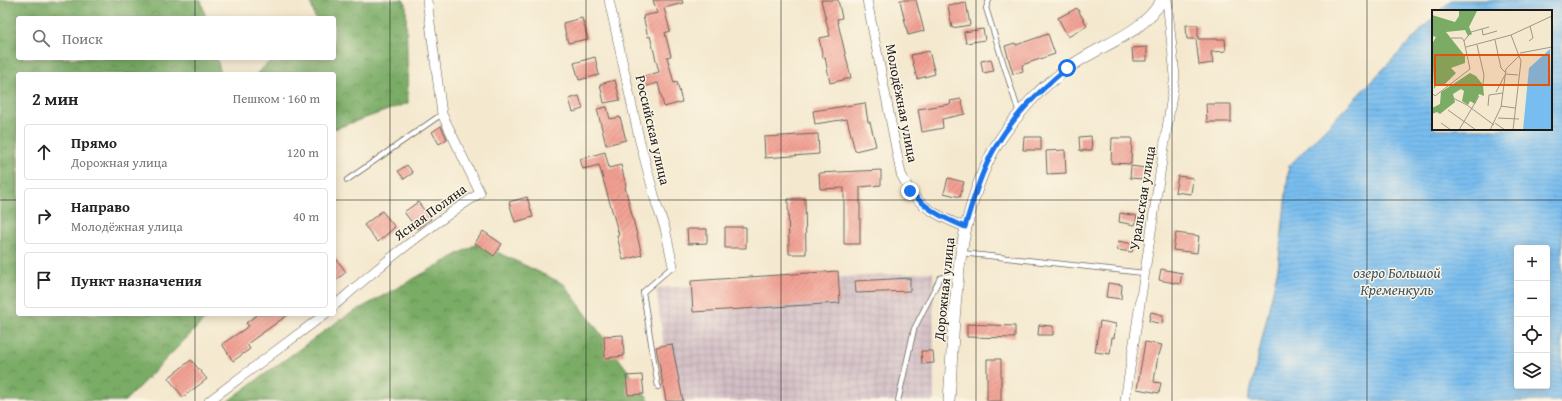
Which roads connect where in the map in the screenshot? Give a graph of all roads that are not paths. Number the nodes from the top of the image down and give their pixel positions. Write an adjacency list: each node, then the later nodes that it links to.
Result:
1 (427, 0): 7 (street, Ясная Поляна)
2 (608, 0): 12 (street, Российская улица)
3 (867, 0): 10 (street, Молодёжная улица)
4 (989, 0): 8 (lane)
5 (1162, 0): 8 (street, Дорожная улица)
6 (1167, 0): 13 (street, Уральская улица)
7 (442, 114): 9 (lane); 15 (street, Ясная Поляна)
8 (1020, 115): 10 (street, Дорожная улица)
9 (347, 180)
10 (965, 227): 11 (street, Дорожная улица)
11 (960, 253): 13 (lane); 14 (street, Дорожная улица)
12 (672, 266): 17 (lane)
13 (1144, 273): 21 (street, Уральская улица)
14 (958, 274): 19 (lane); 20 (street, Дорожная улица)
15 (336, 304)
16 (322, 316): 18 (street)
17 (658, 387)
18 (209, 401)
19 (898, 401)
20 (949, 401)
21 (1125, 401)

